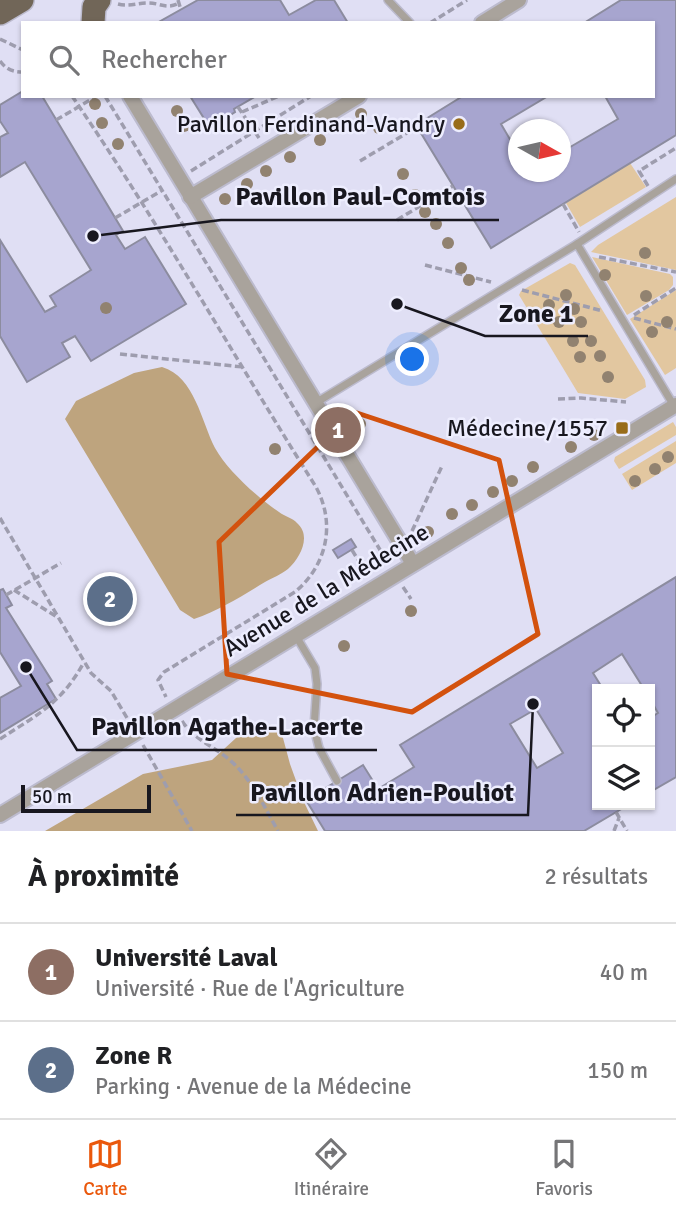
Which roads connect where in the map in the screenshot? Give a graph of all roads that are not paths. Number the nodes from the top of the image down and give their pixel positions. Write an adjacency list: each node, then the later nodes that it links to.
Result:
1 (22, 0): 5 (highway)
2 (388, 0): 7 (lane)
3 (519, 0): 8 (street)
4 (107, 2): 6 (highway)
5 (0, 13)
6 (93, 21)
7 (408, 21)
8 (485, 21)
9 (131, 98): 12 (street)
10 (356, 98): 12 (street)
11 (676, 179): 13 (lane)
12 (190, 197): 14 (street)
13 (580, 242): 14 (lane); 15 (lane)
14 (317, 402): 16 (street)
15 (675, 406): 16 (street, Avenue de la Médecine)
16 (413, 564): 17 (street, Avenue de la Médecine)
17 (296, 636): 18 (lane); 19 (street, Avenue de la Médecine)
18 (337, 781)
19 (0, 815)

